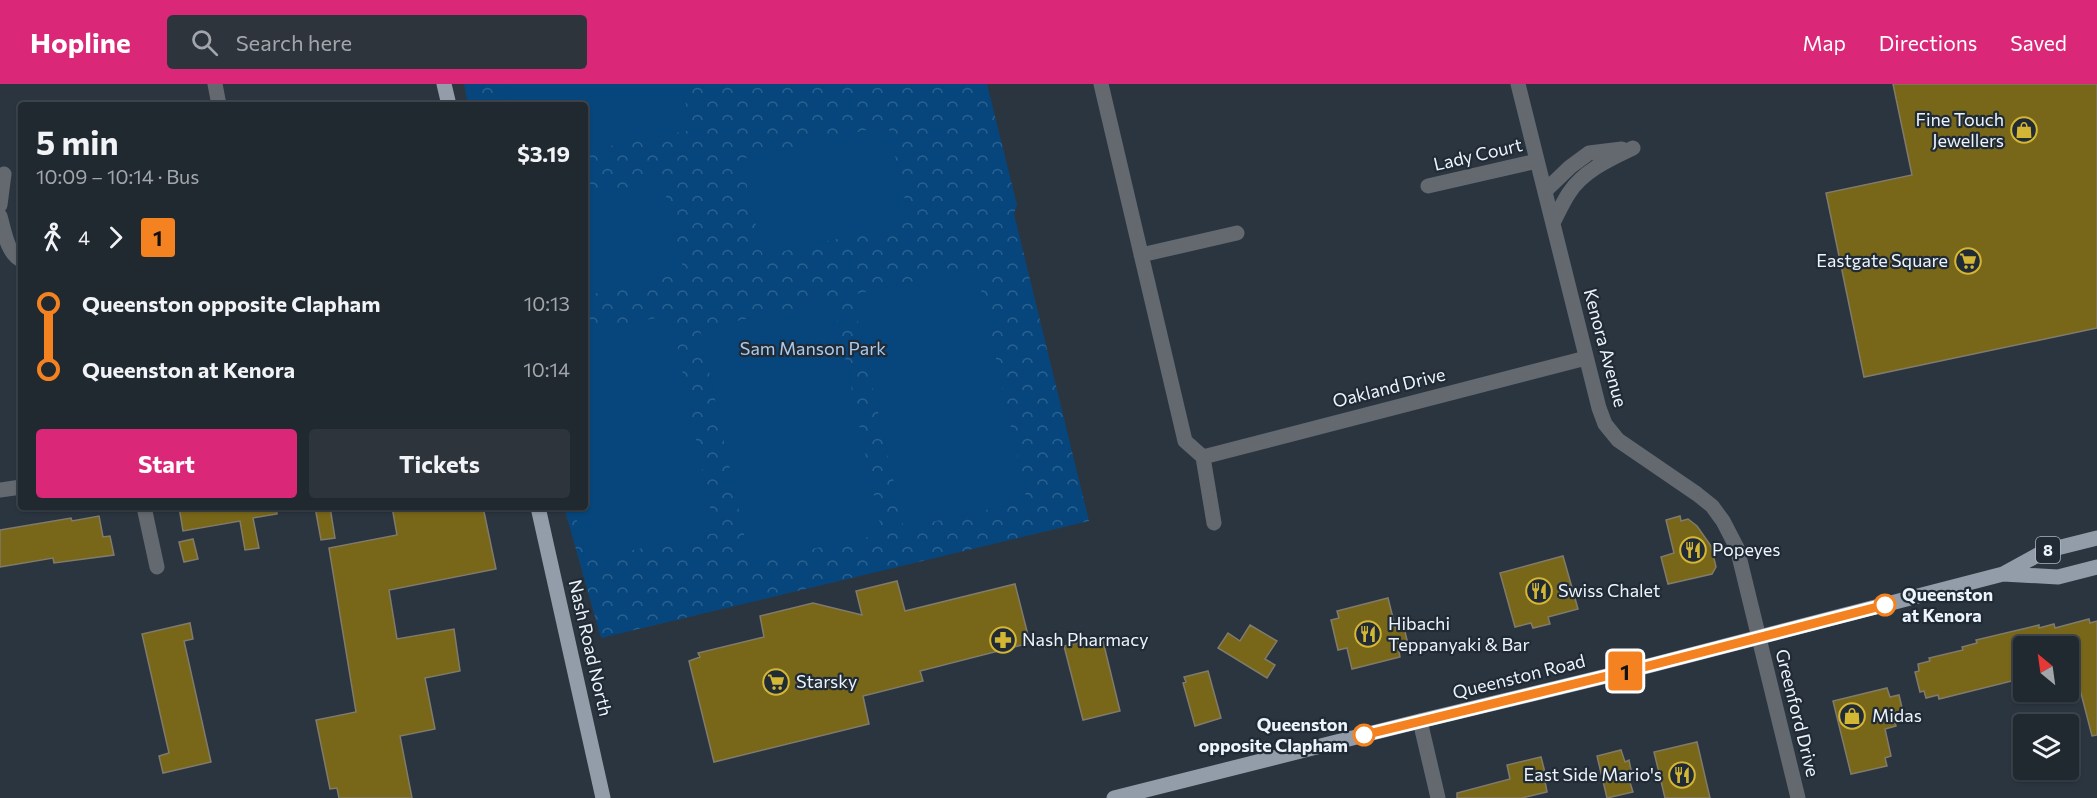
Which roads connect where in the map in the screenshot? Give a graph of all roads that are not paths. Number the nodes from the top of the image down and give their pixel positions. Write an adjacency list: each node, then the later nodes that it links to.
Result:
1 (214, 84): 5 (street)
2 (444, 84): 6 (main road)
3 (1101, 84): 15 (street)
4 (1518, 84): 7 (street, Kenora Avenue)
5 (218, 102)
6 (448, 102)
7 (1537, 161): 9 (street, Lady Court); 10 (street, Kenora Avenue)
8 (4, 174): 11 (street)
9 (1428, 186)
10 (1545, 191): 13 (street, Kenora Avenue); 13 (street)
11 (0, 206)
12 (0, 216): 16 (street)
13 (1553, 223): 17 (street, Kenora Avenue)
14 (1237, 233): 15 (street)
15 (1141, 255): 18 (street)
16 (18, 259)
17 (1586, 358): 18 (street, Oakland Drive); 28 (street, Kenora Avenue)
18 (1203, 457): 23 (street)
19 (18, 487): 20 (street)
20 (0, 490)
21 (145, 510): 25 (street)
22 (539, 510): 30 (main road, Nash Road North)
23 (1214, 523)
24 (2097, 538): 27 (main road, Queenston Road / 8)
25 (157, 567)
26 (2097, 567): 27 (main road, Queenston Road / 8)
27 (2002, 574): 28 (main road, Queenston Road / 8)
28 (1759, 638): 29 (main road, Queenston Road / 8); 33 (street, Greenford Drive)
29 (1419, 721): 31 (main road, Queenston Road / 8); 32 (street)
30 (603, 798)
31 (1114, 798)
32 (1438, 798)
33 (1798, 798)

